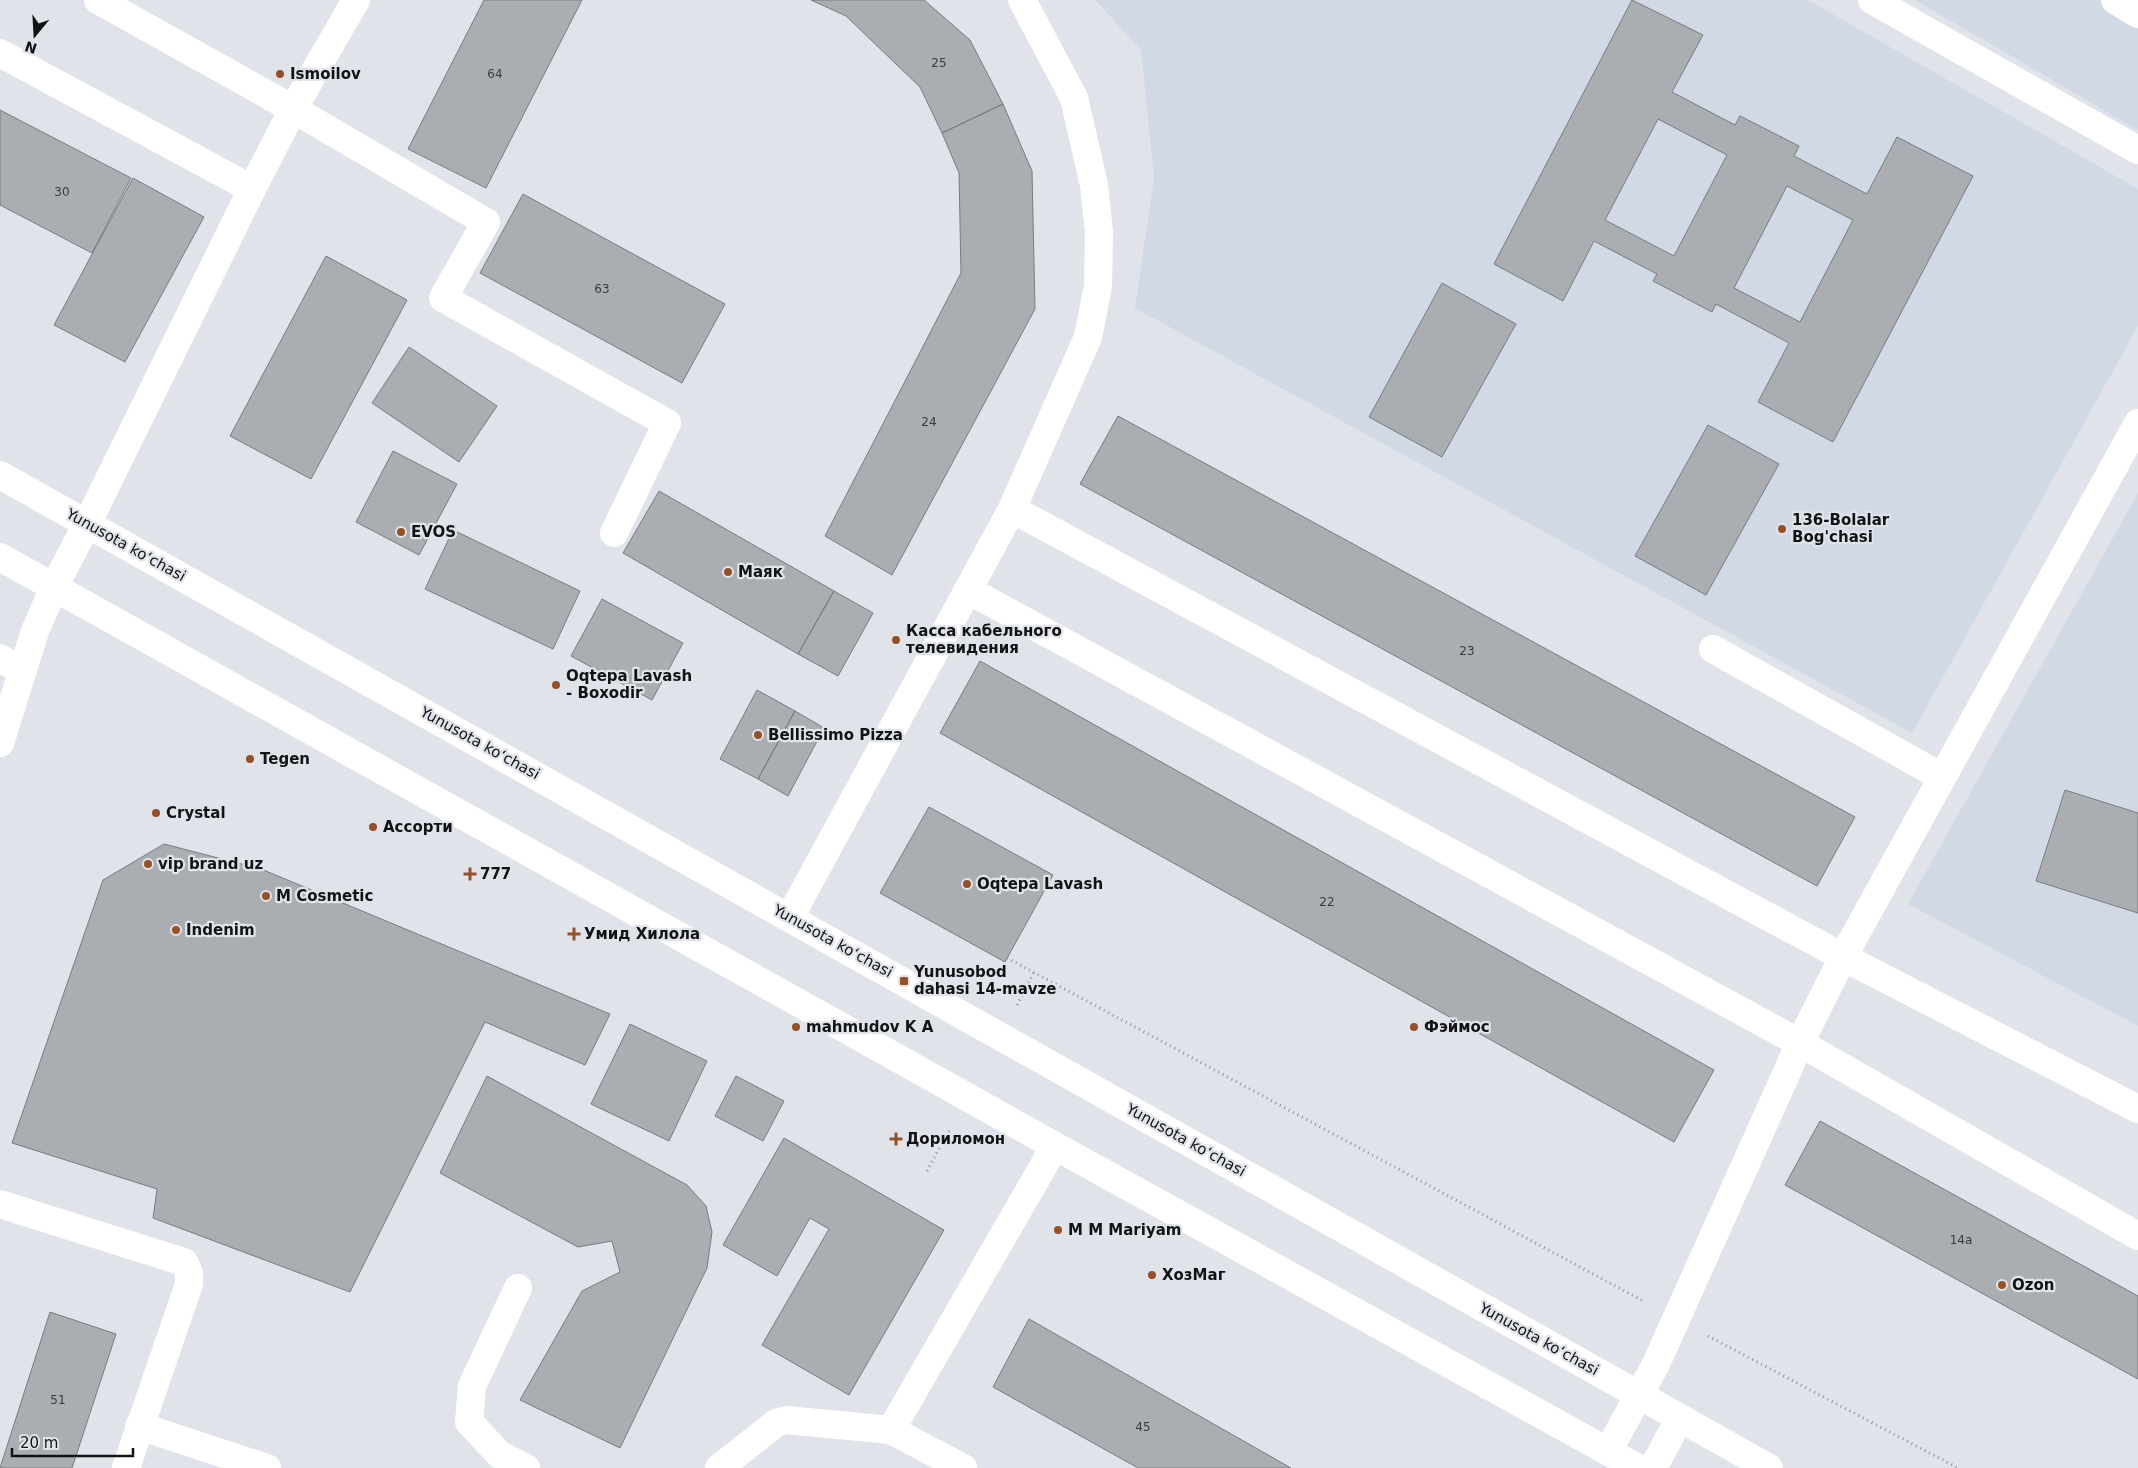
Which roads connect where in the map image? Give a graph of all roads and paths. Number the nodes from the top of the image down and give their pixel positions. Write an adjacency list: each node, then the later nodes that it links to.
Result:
1 (98, 0): 8 (main road)
2 (356, 0): 8 (main road)
3 (1022, 0): 13 (main road)
4 (1873, 0): 9 (main road)
5 (2114, 0): 6 (main road)
6 (2138, 14)
7 (0, 52): 10 (main road)
8 (293, 109): 10 (main road); 15 (main road)
9 (2138, 150)
10 (252, 189): 14 (main road)
11 (2138, 423): 22 (main road)
12 (0, 475): 14 (main road, Yunusota koʻchasi)
13 (1012, 508): 18 (main road); 24 (main road)
14 (88, 524): 17 (main road); 23 (main road, Yunusota koʻchasi)
15 (614, 533)
16 (0, 557): 17 (main road)
17 (54, 587): 20 (main road); 28 (main road)
18 (968, 590): 23 (main road); 26 (main road)
19 (1713, 649): 22 (main road)
20 (11, 664): 21 (main road)
21 (0, 743)
22 (1942, 776): 24 (main road)
23 (790, 917): 33 (main road, Yunusota koʻchasi)
24 (1842, 957): 26 (main road); 27 (main road)
25 (1007, 958): 32 (path)
26 (1800, 1043): 30 (main road); 32 (main road)
27 (2138, 1109)
28 (1055, 1146): 36 (main road); 37 (main road)
29 (0, 1204): 35 (main road)
30 (2138, 1236)
31 (518, 1288): 40 (main road)
32 (1676, 1319): 33 (main road); 46 (path)
33 (1638, 1395): 34 (main road, Yunusota koʻchasi); 37 (main road)
34 (1680, 1418): 44 (main road); 45 (main road, Yunusota koʻchasi)
35 (140, 1426): 38 (main road); 39 (main road)
36 (891, 1430): 41 (main road); 42 (main road)
37 (1608, 1451): 43 (main road)
38 (126, 1468)
39 (267, 1468)
40 (526, 1468)
41 (718, 1468)
42 (963, 1468)
43 (1638, 1468)
44 (1653, 1468)
45 (1770, 1468)
46 (1958, 1468)

